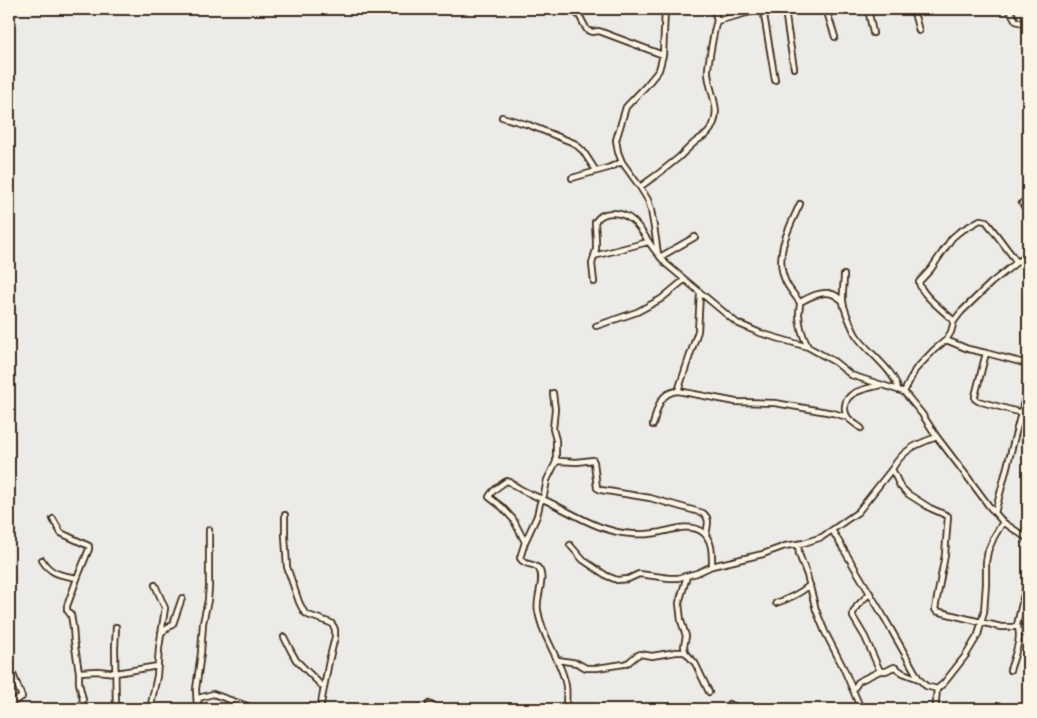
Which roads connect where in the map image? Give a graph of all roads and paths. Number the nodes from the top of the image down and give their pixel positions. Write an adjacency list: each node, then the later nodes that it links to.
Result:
1 (568, 9): 15 (street)
2 (665, 9): 15 (street)
3 (714, 9): 10 (street)
4 (762, 9): 10 (street); 17 (street)
5 (786, 9): 16 (street)
6 (826, 9): 14 (street)
7 (868, 9): 13 (street)
8 (913, 9): 12 (street)
9 (1008, 9): 11 (street)
10 (717, 21): 22 (street)
11 (1028, 25)
12 (919, 31)
13 (873, 33)
14 (835, 37)
15 (663, 55): 19 (street)
16 (794, 68)
17 (776, 80)
18 (502, 117): 20 (street)
19 (622, 162): 20 (street); 22 (street)
20 (596, 171): 21 (street)
21 (572, 178)
22 (640, 187): 29 (street)
23 (1022, 203): 25 (street)
24 (800, 204): 37 (street)
25 (1028, 212)
26 (695, 237): 29 (street)
27 (648, 242): 28 (street); 28 (street); 29 (street)
28 (594, 256): 34 (street)
29 (659, 256): 33 (street)
30 (1028, 256): 31 (street)
31 (1017, 262): 38 (street); 38 (street)
32 (844, 275): 36 (street)
33 (684, 280): 35 (street); 39 (street)
34 (594, 282)
35 (700, 293): 41 (street); 47 (street)
36 (843, 301): 37 (street); 46 (street)
37 (800, 302): 41 (street)
38 (954, 321): 40 (street)
39 (596, 326)
40 (946, 340): 42 (street); 48 (street)
41 (808, 347): 44 (street)
42 (986, 352): 43 (street); 50 (street)
43 (1028, 364)
44 (881, 384): 46 (street); 51 (street)
45 (1028, 386): 50 (street)
46 (898, 390): 48 (street)
47 (678, 391): 51 (street); 52 (street)
48 (904, 392): 54 (street)
49 (553, 393): 55 (street)
50 (1022, 413): 58 (street)
51 (846, 416): 53 (street)
52 (653, 425)
53 (861, 428)
54 (937, 437): 56 (street); 58 (street)
55 (556, 462): 57 (street); 64 (street)
56 (892, 469): 63 (street); 79 (street)
57 (542, 500): 64 (street); 66 (street); 66 (street)
58 (995, 513): 61 (street)
59 (285, 515): 95 (street)
60 (53, 519): 73 (street)
61 (1003, 522): 65 (street); 79 (street)
62 (209, 530): 99 (street)
63 (832, 530): 68 (street); 76 (street)
64 (706, 535): 70 (street)
65 (1028, 539)
66 (525, 542): 85 (street)
67 (570, 544): 71 (street)
68 (798, 544): 70 (street); 75 (street)
69 (42, 560): 73 (street)
70 (712, 566): 71 (street)
71 (687, 576): 84 (street)
72 (1028, 577): 80 (street)
73 (77, 578): 90 (street)
74 (155, 585): 82 (street)
75 (810, 585): 78 (street); 92 (street)
76 (870, 593): 89 (street); 93 (street)
77 (182, 598): 82 (street)
78 (776, 603)
79 (982, 622): 80 (street); 97 (street)
80 (1017, 625): 88 (street)
81 (116, 628): 91 (street)
82 (161, 632): 87 (street)
83 (284, 637): 95 (street)
84 (685, 652): 85 (street); 98 (street)
85 (558, 660): 111 (street)
86 (9, 664): 100 (street)
87 (158, 666): 91 (street); 106 (street)
88 (1010, 670)
89 (880, 671): 93 (street); 94 (street)
90 (79, 672): 91 (street); 104 (street)
91 (116, 673): 105 (street)
92 (848, 679): 94 (street); 96 (street)
93 (919, 679): 97 (street)
94 (859, 681): 96 (street)
95 (324, 688): 109 (street)
96 (853, 690): 103 (street)
97 (937, 690): 113 (street)
98 (709, 692)
99 (197, 703): 107 (street); 108 (street)
100 (9, 704)
101 (429, 704): 110 (street)
102 (729, 704): 112 (street)
103 (858, 708)
104 (80, 709)
105 (116, 709)
106 (150, 709)
107 (197, 709)
108 (256, 709)
109 (320, 709)
110 (437, 709)
111 (566, 709)
112 (740, 709)
113 (936, 709)

